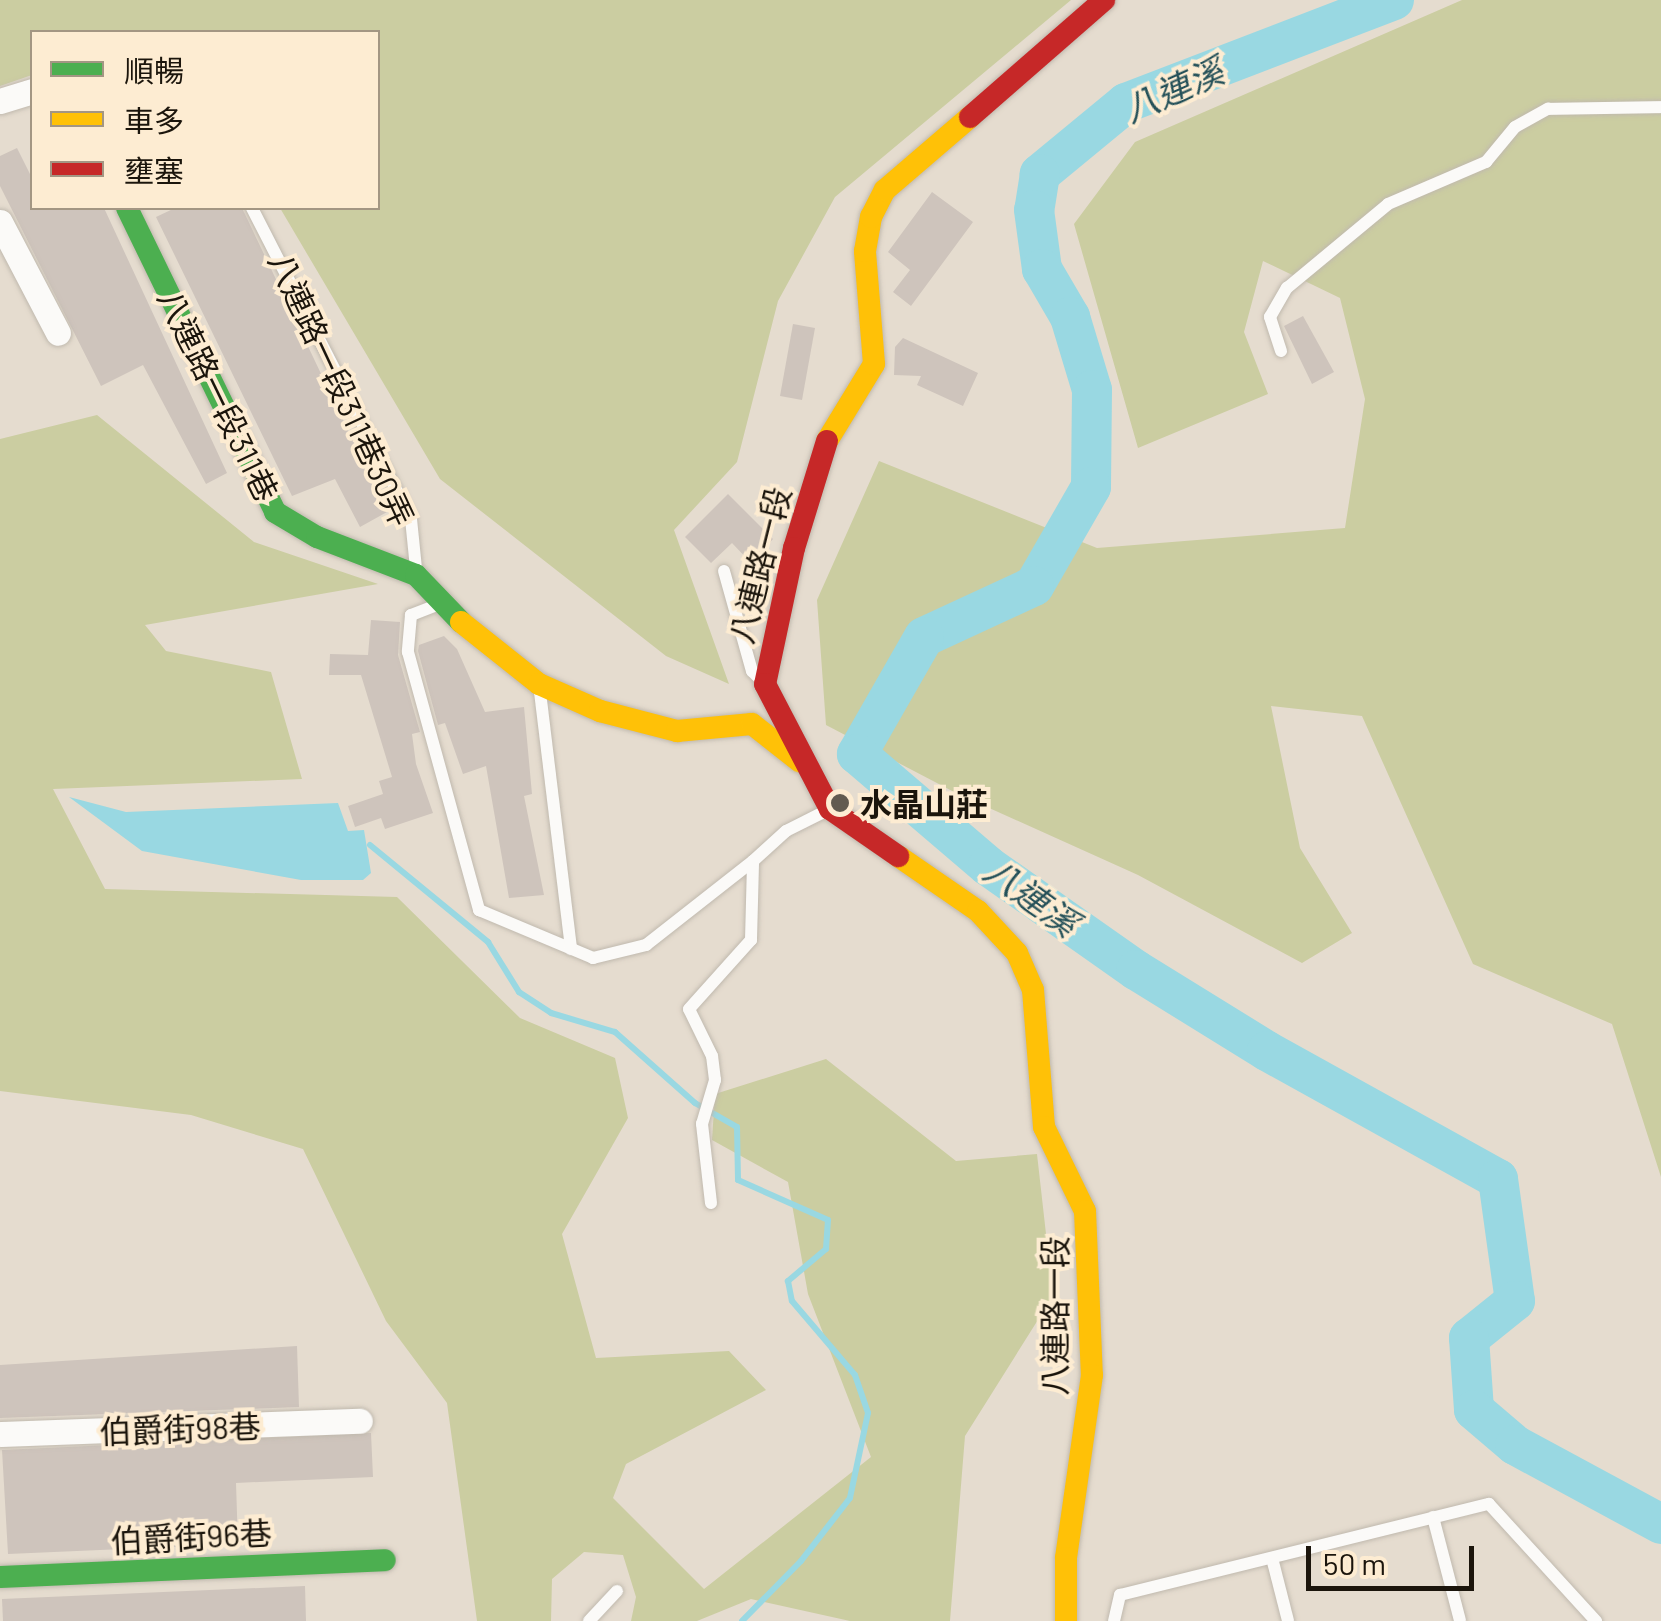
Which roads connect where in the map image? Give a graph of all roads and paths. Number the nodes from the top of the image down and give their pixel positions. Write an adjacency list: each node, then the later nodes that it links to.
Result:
1 (1104, 0): 14 (street, 八連路一段)
2 (30, 92): 3 (street)
3 (0, 101)
4 (1661, 107): 9 (lane)
5 (129, 210): 11 (street, 八連路一段311巷)
6 (253, 210): 11 (lane, 八連路一段311巷30弄)
7 (0, 222): 8 (street)
8 (58, 333)
9 (1281, 351)
10 (724, 571): 14 (lane)
11 (416, 576): 12 (street, 八連路一段311巷)
12 (442, 603): 13 (street, 八連路一段311巷); 18 (lane)
13 (539, 684): 15 (street, 八連路一段311巷); 18 (lane)
14 (765, 684): 15 (street, 八連路一段)
15 (814, 770): 16 (street, 八連路一段)
16 (830, 809): 17 (lane); 28 (street, 八連路一段)
17 (753, 861): 18 (lane); 19 (lane)
18 (570, 950)
19 (711, 1203)
20 (360, 1421): 21 (street, 伯爵街98巷)
21 (0, 1434)
22 (1433, 1518): 23 (lane); 31 (lane); 32 (lane)
23 (1272, 1558): 29 (lane); 30 (lane)
24 (386, 1560): 25 (street, 伯爵街96巷)
25 (0, 1577)
26 (617, 1591): 27 (lane)
27 (588, 1621)
28 (1066, 1621)
29 (1114, 1621)
30 (1288, 1621)
31 (1460, 1621)
32 (1596, 1621)

